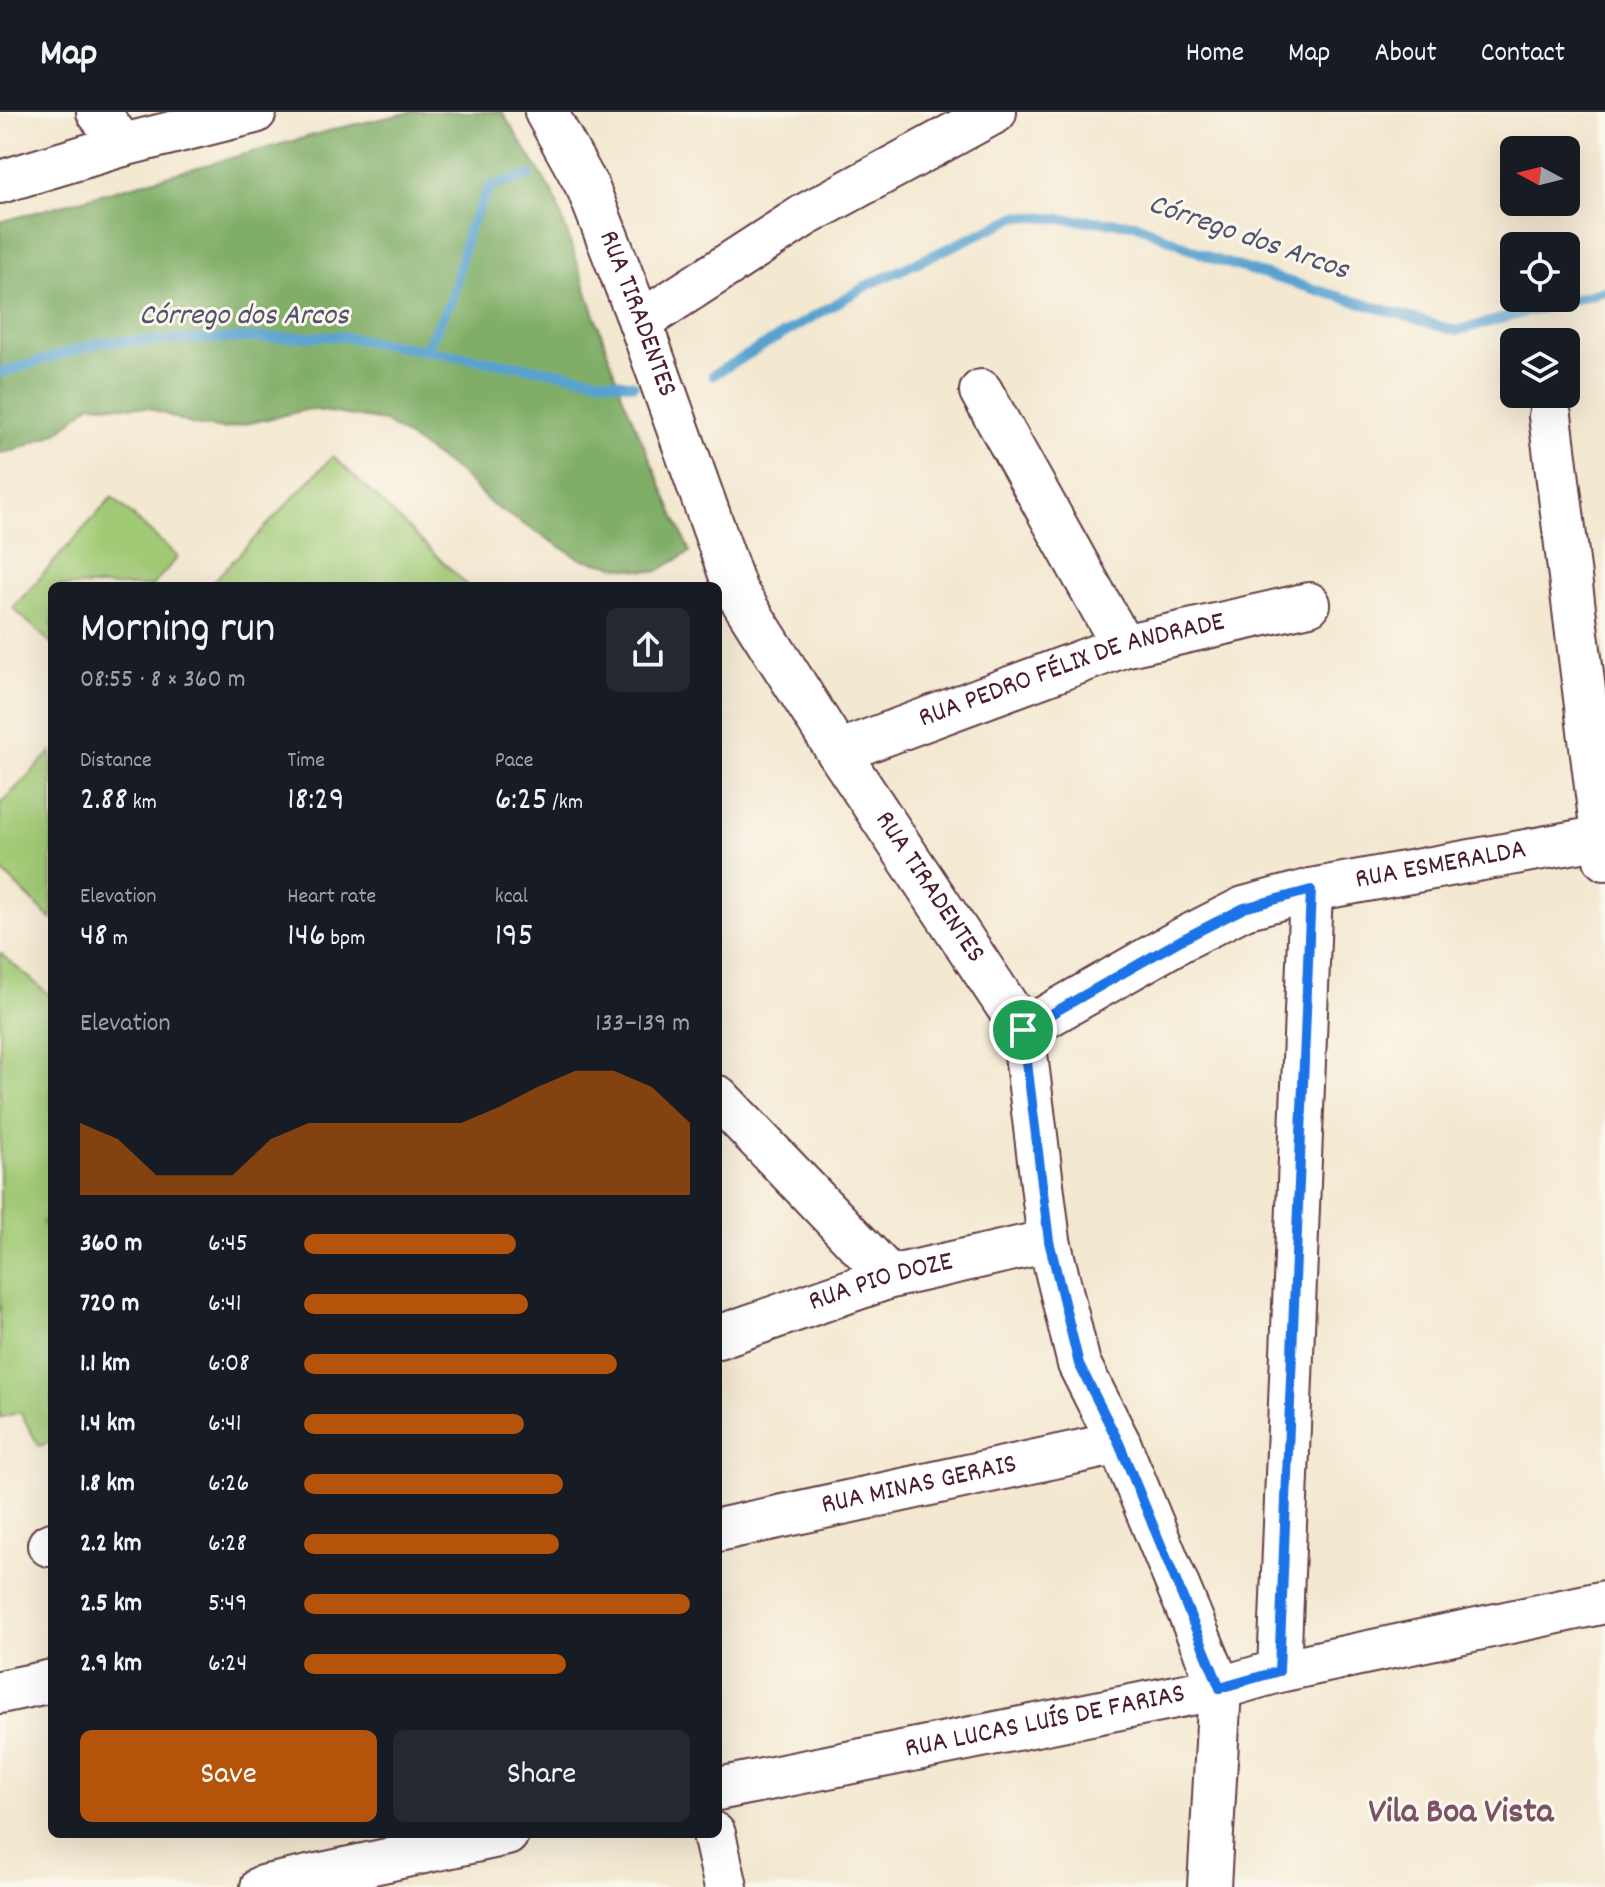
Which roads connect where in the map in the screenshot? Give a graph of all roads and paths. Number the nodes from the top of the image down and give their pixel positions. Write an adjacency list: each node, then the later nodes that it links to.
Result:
1 (98, 112): 5 (street)
2 (255, 112): 5 (street)
3 (546, 112): 7 (street, RUA TIRADENTES)
4 (995, 112): 7 (street)
5 (123, 145): 6 (street)
6 (0, 182)
7 (640, 322): 12 (street, RUA TIRADENTES)
8 (981, 391): 11 (street)
9 (1550, 416): 13 (street)
10 (1309, 604): 11 (street, RUA PEDRO FÉLIX DE ANDRADE)
11 (1123, 646): 12 (street, RUA PEDRO FÉLIX DE ANDRADE)
12 (838, 752): 15 (street, RUA TIRADENTES)
13 (1604, 848): 14 (street, RUA ESMERALDA)
14 (1311, 890): 15 (street, RUA ESMERALDA); 23 (street)
15 (1023, 1030): 17 (street, RUA TIRADENTES)
16 (722, 1101): 18 (street)
17 (1049, 1241): 18 (street, RUA PIO DOZE); 20 (street, RUA TIRADENTES)
18 (890, 1277): 19 (street, RUA PIO DOZE)
19 (722, 1336)
20 (1119, 1443): 21 (street, RUA MINAS GERAIS); 25 (street, RUA TIRADENTES)
21 (722, 1529)
22 (1605, 1602): 23 (street, RUA LUCAS LUÍS DE FARIAS)
23 (1279, 1671): 25 (street, RUA LUCAS LUÍS DE FARIAS)
24 (48, 1682): 26 (street)
25 (1220, 1688): 27 (street, RUA LUCAS LUÍS DE FARIAS); 32 (street, RUA TIRADENTES)
26 (0, 1692)
27 (722, 1788)
28 (489, 1838): 30 (street)
29 (715, 1838): 31 (street)
30 (262, 1887)
31 (726, 1887)
32 (1209, 1887)

